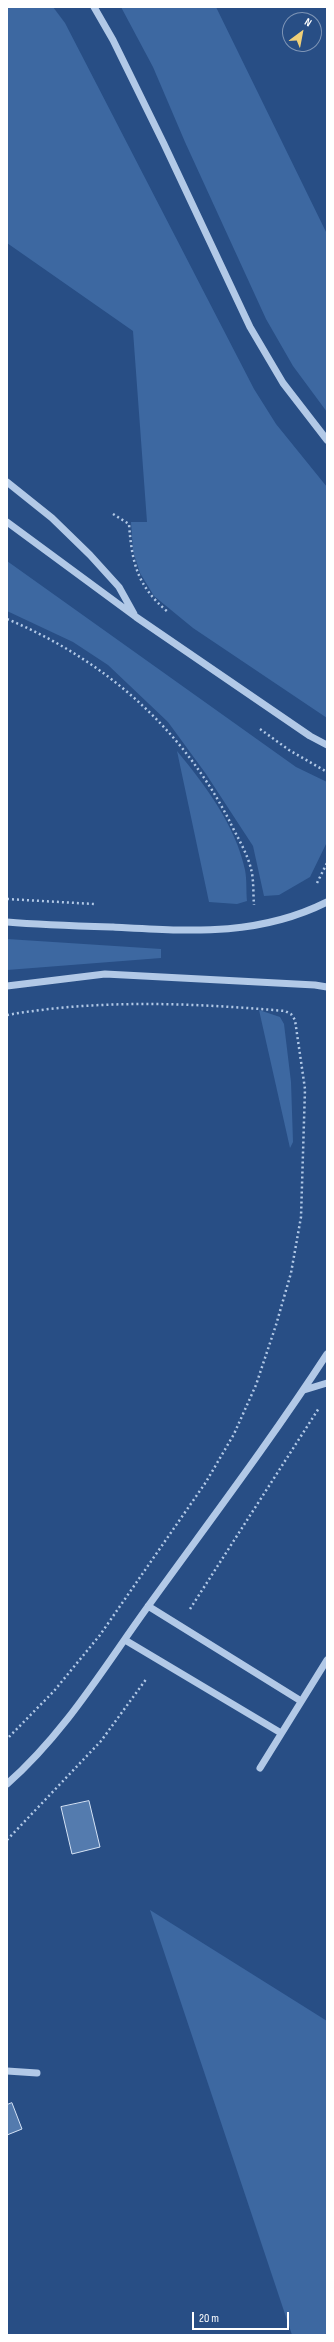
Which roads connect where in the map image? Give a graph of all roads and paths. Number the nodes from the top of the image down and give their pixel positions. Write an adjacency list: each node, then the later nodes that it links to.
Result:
1 (94, 7): 2 (street)
2 (327, 440)
3 (7, 482): 7 (street)
4 (113, 514): 6 (path)
5 (7, 522): 7 (street)
6 (173, 615)
7 (136, 617): 9 (street)
8 (7, 619): 11 (path)
9 (327, 745)
10 (327, 902): 12 (street)
11 (254, 906)
12 (8, 922)
13 (7, 986): 14 (street)
14 (327, 987)
15 (7, 1015): 24 (path)
16 (327, 1354): 18 (street)
17 (327, 1383): 18 (street)
18 (304, 1390): 19 (street)
19 (148, 1606): 20 (street); 22 (street)
20 (125, 1640): 23 (street); 26 (street)
21 (327, 1660): 22 (street)
22 (301, 1702): 23 (street)
23 (281, 1733): 25 (street)
24 (7, 1739)
25 (260, 1768)
26 (7, 1784)
27 (7, 2071): 28 (street)
28 (37, 2073)

